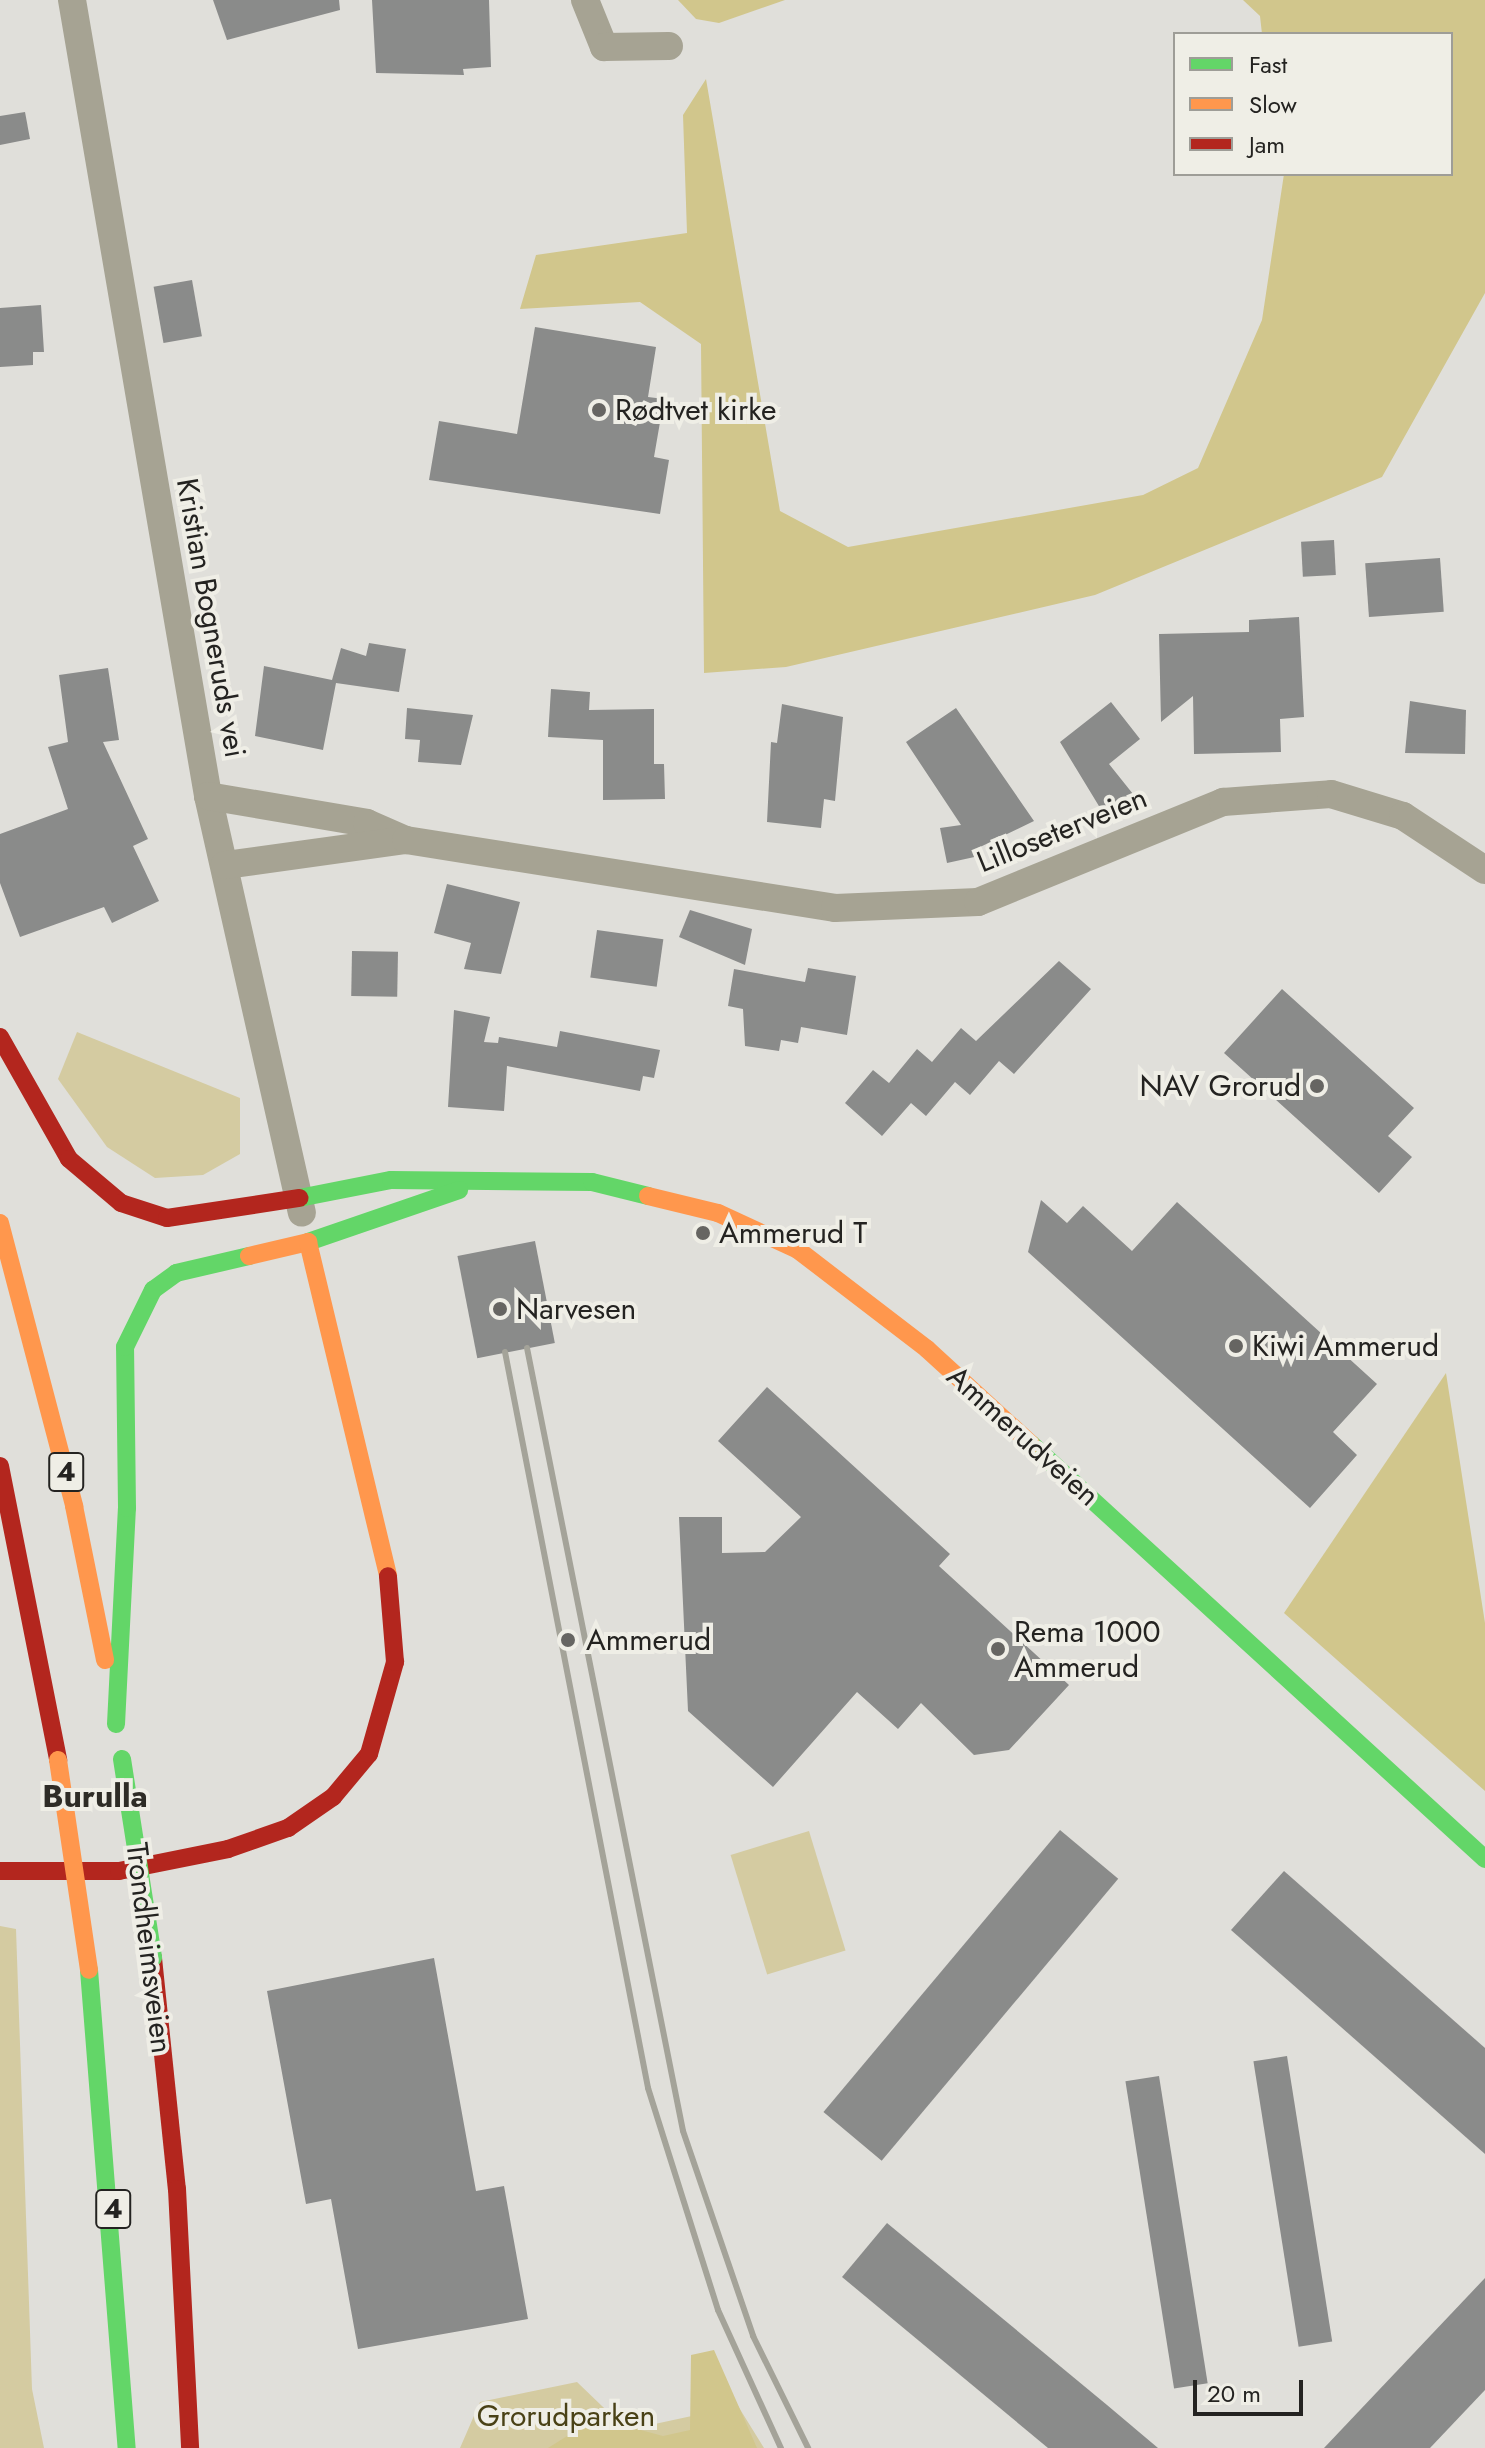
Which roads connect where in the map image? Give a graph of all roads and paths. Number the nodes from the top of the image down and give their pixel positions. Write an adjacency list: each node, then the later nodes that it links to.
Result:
1 (72, 0): 4 (street, Kristian Bogneruds vei)
2 (585, 0): 3 (street)
3 (669, 46)
4 (208, 796): 5 (street, Lilloseterveien); 6 (street, Kristian Bogneruds vei)
5 (406, 840): 6 (street, Lilloseterveien); 7 (street, Lilloseterveien)
6 (225, 865): 10 (street, Kristian Bogneruds vei)
7 (1485, 870)
8 (0, 1037): 10 (main road, Ammerudveien)
9 (475, 1184): 10 (main road, Ammerudveien); 12 (main road, Ammerudveien); 15 (main road, Ammerudveien)
10 (299, 1198): 12 (street, Kristian Bogneruds vei)
11 (0, 1223): 14 (main road, Trondheimsveien / 4)
12 (308, 1242): 14 (main road, Ammerudveien); 16 (main road)
13 (0, 1466): 17 (main road, Trondheimsveien / 4, bridge)
14 (116, 1724): 18 (main road, Trondheimsveien / 4, bridge)
15 (1485, 1859)
16 (0, 1871)
17 (127, 2448)
18 (190, 2448)

